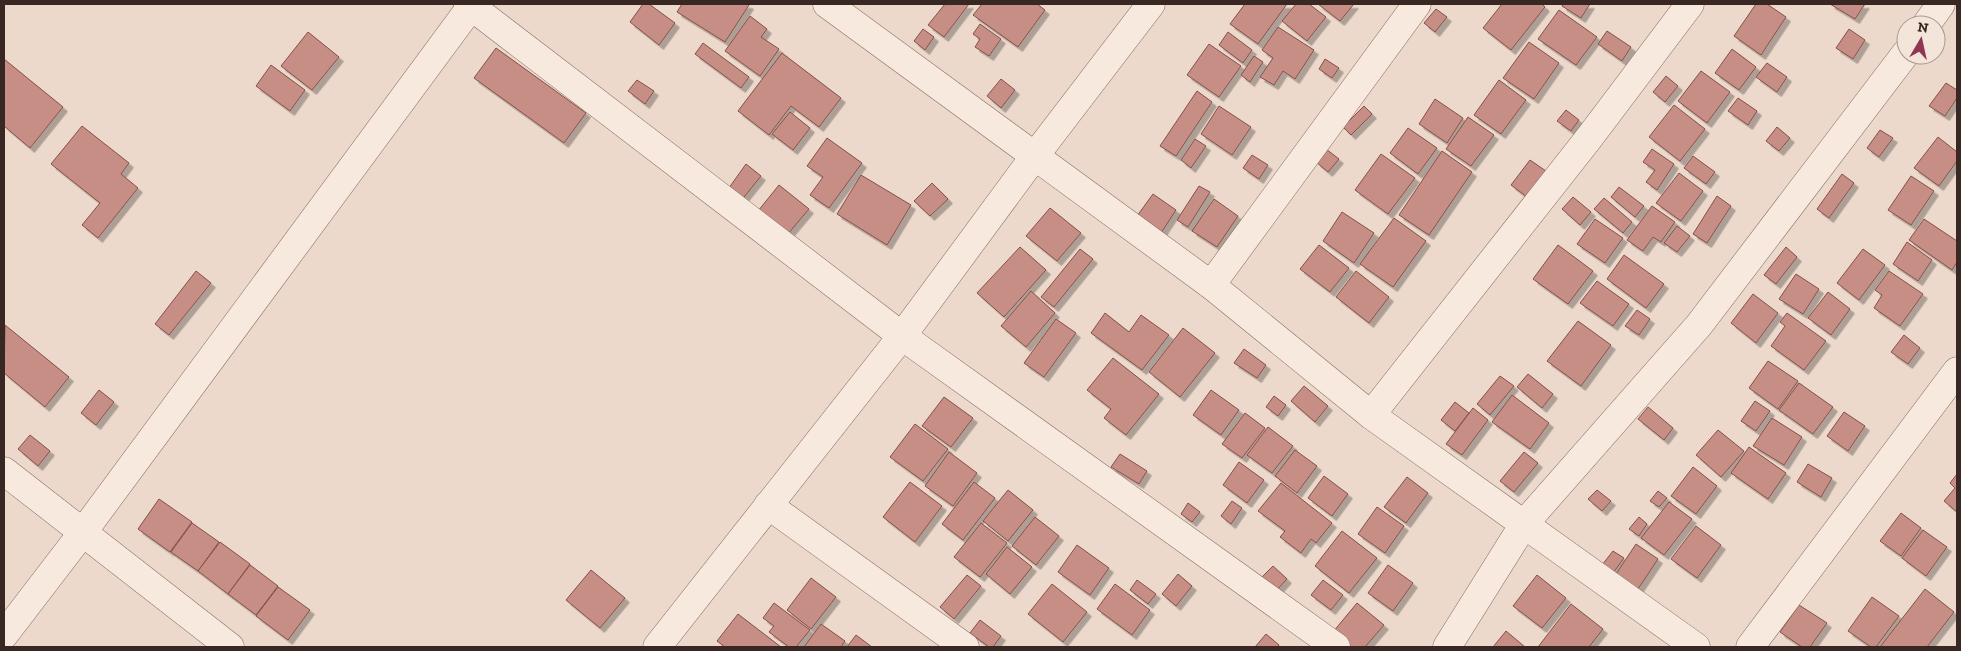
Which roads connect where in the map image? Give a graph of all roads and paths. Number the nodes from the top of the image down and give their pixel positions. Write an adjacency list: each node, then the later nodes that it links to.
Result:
1 (1151, 4): 9 (street)
2 (1417, 4): 10 (street)
3 (1690, 4): 13 (street)
4 (1941, 4): 7 (street)
5 (470, 5): 11 (street); 17 (street)
6 (832, 5): 9 (street)
7 (1933, 15)
8 (1897, 65): 16 (street)
9 (1034, 157): 10 (street); 11 (street)
10 (1211, 285): 13 (street)
11 (902, 336): 15 (street); 22 (street)
12 (1957, 371): 25 (street)
13 (1371, 415): 16 (street)
14 (4, 471): 17 (street)
15 (768, 506): 20 (street); 21 (street)
16 (1524, 524): 23 (street); 24 (street)
17 (83, 532): 18 (street); 19 (street)
18 (4, 635)
19 (230, 647)
20 (657, 647)
21 (964, 647)
22 (1336, 647)
23 (1447, 647)
24 (1696, 647)
25 (1750, 647)

